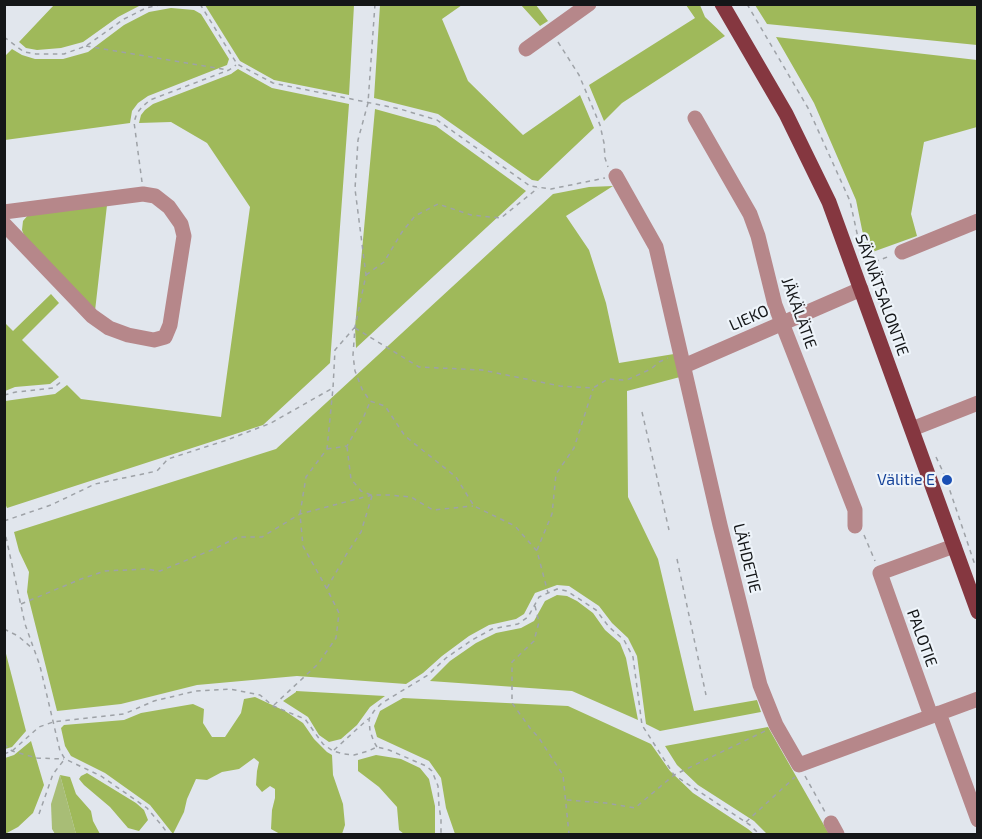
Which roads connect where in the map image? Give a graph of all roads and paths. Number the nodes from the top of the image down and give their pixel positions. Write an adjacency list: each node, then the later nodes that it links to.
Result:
1 (163, 4): 9 (path)
2 (194, 4): 6 (path)
3 (375, 4): 13 (path)
4 (589, 4): 7 (street)
5 (722, 4): 24 (main road, SÄYNÄTSALONTIE)
6 (200, 5): 11 (path)
7 (552, 31): 10 (street); 15 (path)
8 (4, 37): 9 (path)
9 (86, 46): 12 (path)
10 (526, 49)
11 (237, 64): 12 (path); 13 (path)
12 (229, 70): 17 (path)
13 (368, 103): 16 (path); 23 (path)
14 (695, 118): 25 (street, JÄKÄLÄTIE)
15 (616, 176): 16 (path); 27 (street, LÄHDETIE)
16 (539, 187): 23 (path)
17 (143, 194): 18 (street); 20 (street)
18 (4, 212)
19 (978, 221): 21 (street)
20 (4, 224)
21 (902, 252): 22 (path)
22 (864, 266)
23 (366, 275): 26 (path)
24 (861, 289): 25 (street, LIEKO); 35 (main road, SÄYNÄTSALONTIE)
25 (783, 323): 27 (street, LIEKO); 42 (street, JÄKÄLÄTIE)
26 (355, 327): 29 (path); 30 (path); 32 (path)
27 (683, 360): 30 (path); 62 (street, LÄHDETIE)
28 (62, 381): 31 (path)
29 (333, 388): 37 (path); 41 (path)
30 (593, 388): 46 (path)
31 (4, 395)
32 (370, 401): 36 (path); 39 (path)
33 (978, 403): 35 (street)
34 (642, 412): 44 (path)
35 (912, 429): 45 (main road, SÄYNÄTSALONTIE)
36 (347, 446): 37 (path); 38 (path)
37 (327, 449): 40 (path)
38 (372, 495): 39 (path); 40 (path); 49 (path)
39 (474, 506): 46 (path)
40 (300, 514): 49 (path); 51 (path)
41 (4, 521)
42 (855, 526): 48 (path)
43 (4, 528): 51 (path)
44 (669, 530)
45 (954, 546): 48 (street); 53 (main road, SÄYNÄTSALONTIE)
46 (537, 551): 50 (path)
47 (677, 560): 56 (path)
48 (880, 573): 59 (street, PALOTIE)
49 (327, 589): 58 (path)
50 (548, 593): 52 (path); 70 (path)
51 (21, 603): 55 (path)
52 (534, 605): 60 (path); 71 (path)
53 (978, 612)
54 (4, 628): 55 (path)
55 (33, 649): 61 (path)
56 (706, 695)
57 (978, 699): 59 (street)
58 (273, 706): 61 (path); 66 (path)
59 (935, 714): 69 (street); 73 (street, PALOTIE)
60 (369, 719): 64 (path); 66 (path)
61 (53, 722): 65 (path); 68 (path)
62 (776, 725): 69 (street, LÄHDETIE); 70 (path)
63 (4, 744): 65 (path)
64 (377, 747): 66 (path); 77 (path)
65 (12, 751): 67 (path); 68 (path)
66 (333, 751)
67 (4, 754)
68 (65, 759): 72 (path); 76 (path)
69 (801, 767): 74 (path); 75 (path)
70 (674, 775): 71 (path); 74 (path)
71 (567, 800): 78 (path)
72 (39, 814)
73 (978, 820)
74 (746, 822): 79 (path)
75 (834, 829)
76 (168, 834)
77 (441, 834)
78 (569, 834)
79 (759, 834)

